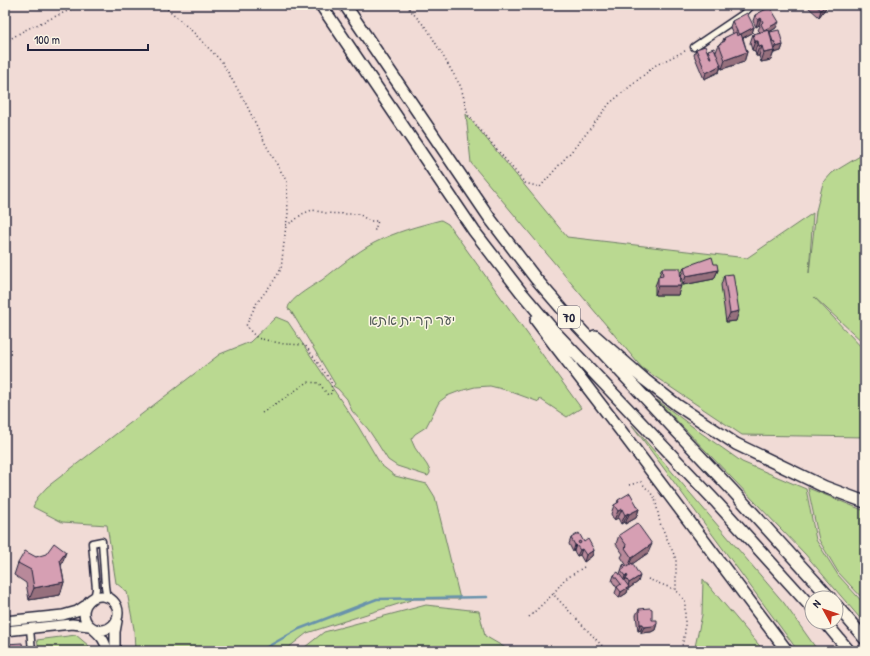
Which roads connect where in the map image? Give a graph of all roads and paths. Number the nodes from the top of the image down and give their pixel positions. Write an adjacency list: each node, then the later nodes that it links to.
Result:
1 (81, 5): 7 (path)
2 (156, 5): 10 (path)
3 (321, 5): 9 (highway, 70)
4 (345, 5): 12 (highway, 70)
5 (407, 5): 8 (path)
6 (752, 5): 8 (street)
7 (5, 42)
8 (694, 47)
9 (457, 206): 23 (highway, 70); 39 (highway)
10 (286, 225): 11 (path); 13 (path)
11 (374, 232)
12 (514, 251): 15 (highway); 19 (highway, 70)
13 (262, 413)
14 (629, 485): 18 (path)
15 (865, 502)
16 (584, 567): 20 (path)
17 (648, 579): 18 (path)
18 (676, 590): 38 (path)
19 (823, 590)
20 (554, 594): 26 (path); 37 (path)
21 (93, 597): 22 (street); 22 (street); 24 (street)
22 (108, 597): 27 (street)
23 (804, 599)
24 (86, 605): 28 (street); 29 (street)
25 (844, 614): 33 (highway)
26 (529, 617)
27 (117, 620): 29 (street); 36 (street)
28 (5, 621)
29 (91, 627): 30 (street); 35 (street)
30 (30, 629): 32 (street); 34 (street)
31 (831, 630): 40 (highway)
32 (5, 631)
33 (865, 638)
34 (32, 651)
35 (107, 651)
36 (115, 651)
37 (607, 651)
38 (681, 651)
39 (787, 651)
40 (849, 651)

